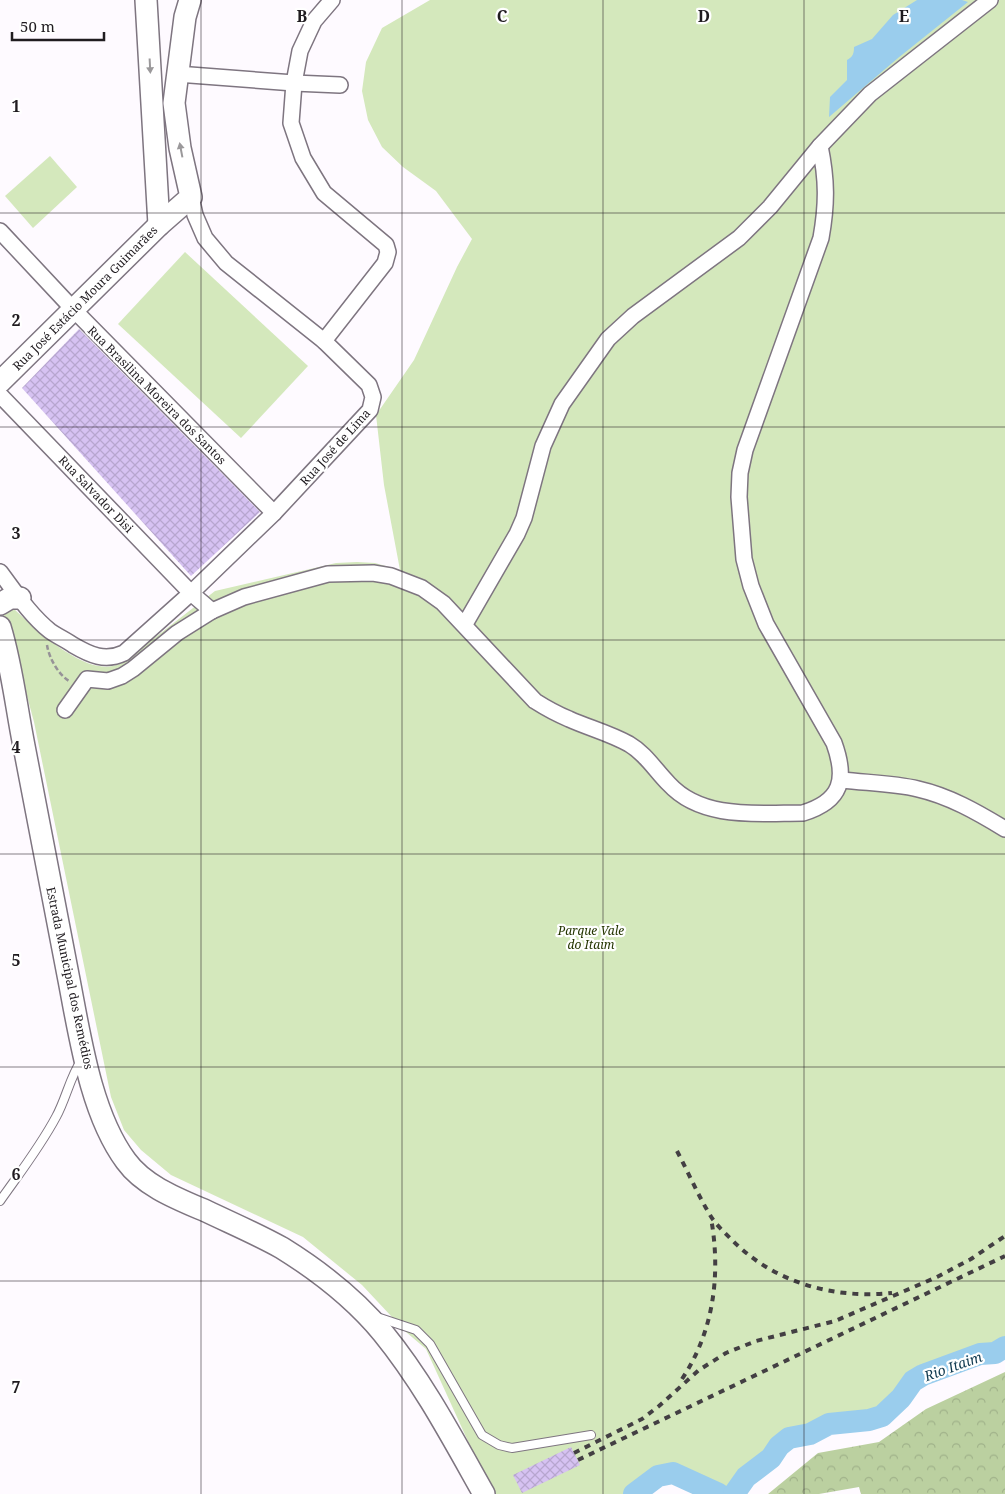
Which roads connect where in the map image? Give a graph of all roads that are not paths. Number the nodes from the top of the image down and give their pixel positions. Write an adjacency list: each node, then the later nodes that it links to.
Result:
1 (146, 0): 10 (main road, Rua José Estácio Moura Guimarães, one-way to 10)
2 (190, 0): 5 (main road)
3 (332, 0): 6 (street)
4 (990, 0): 8 (street)
5 (177, 74): 6 (street); 9 (main road, one-way to 5)
6 (294, 83): 7 (street); 13 (street)
7 (340, 85)
8 (820, 146): 21 (street); 26 (street)
9 (191, 197): 10 (main road); 13 (street, Rua José de Lima)
10 (159, 225): 12 (main road, Rua José Estácio Moura Guimarães)
11 (0, 231): 12 (street, Rua Brasilina Moreira dos Santos)
12 (74, 310): 14 (main road, Rua José Estácio Moura Guimarães); 16 (street, Rua Brasilina Moreira dos Santos)
13 (324, 341): 16 (street, Rua José de Lima)
14 (0, 382)
15 (0, 395): 18 (street, Rua Salvador Disi)
16 (274, 514): 18 (street, Rua José de Lima)
17 (0, 572): 19 (street)
18 (192, 593): 19 (street, Rua José de Lima); 20 (street, Rua Salvador Disi)
19 (10, 601)
20 (212, 610): 21 (street); 24 (street)
21 (465, 624): 26 (street)
22 (0, 627): 25 (main road, Estrada Municipal dos Remédios)
23 (0, 674): 25 (main road, Estrada Municipal dos Remédios)
24 (65, 710)
25 (22, 736): 28 (main road, Estrada Municipal dos Remédios)
26 (842, 780): 27 (street)
27 (1005, 828)
28 (84, 1057): 29 (lane); 30 (main road, Estrada Municipal dos Remédios)
29 (0, 1202)
30 (365, 1313): 31 (lane); 32 (main road, Estrada Municipal dos Remédios)
31 (591, 1436)
32 (484, 1494)

